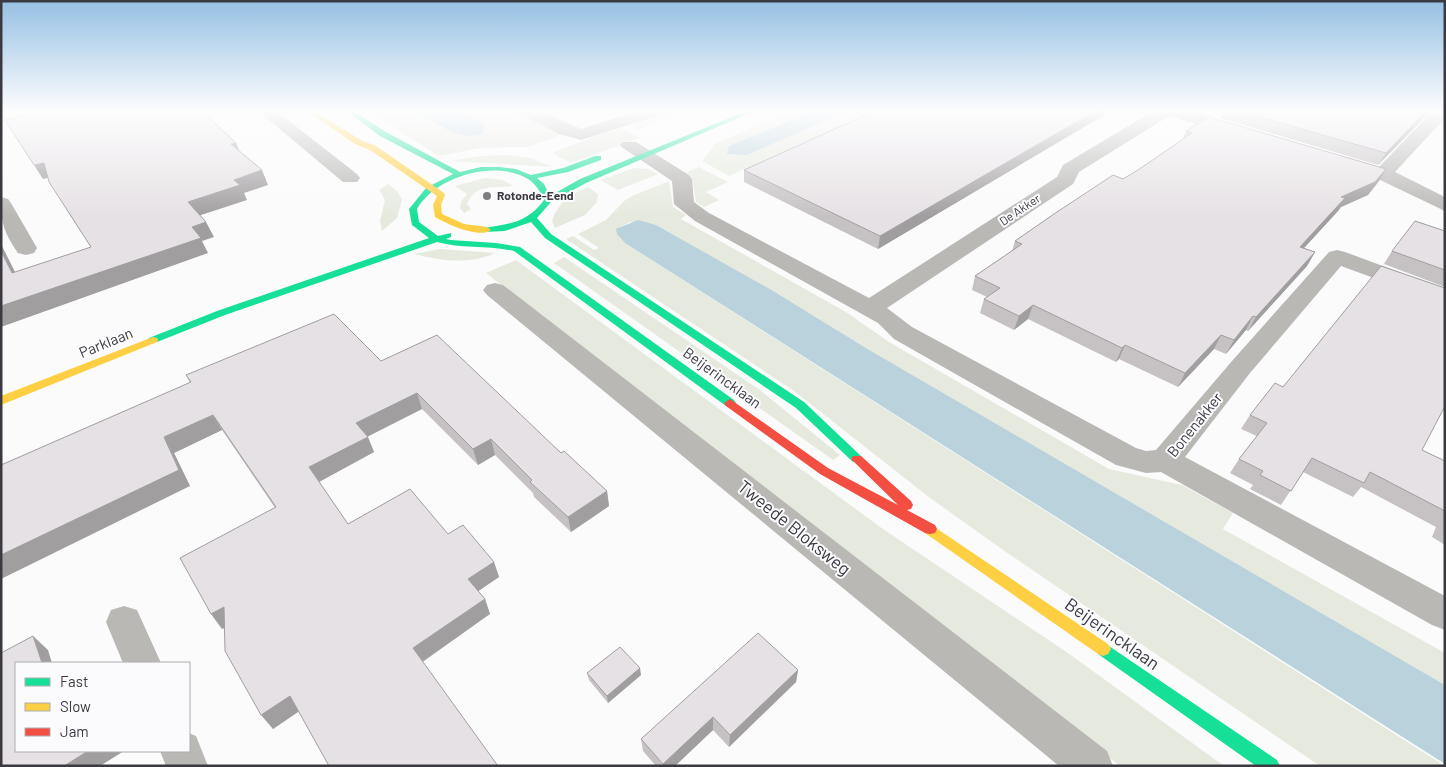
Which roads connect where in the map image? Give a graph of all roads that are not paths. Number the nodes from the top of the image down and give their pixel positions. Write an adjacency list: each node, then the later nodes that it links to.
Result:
1 (310, 146): 14 (street)
2 (358, 146): 10 (main road)
3 (367, 146): 15 (main road)
4 (405, 146): 11 (main road)
5 (640, 146): 8 (main road)
6 (1108, 146): 26 (street, De Akker)
7 (1410, 146): 12 (street)
8 (630, 149): 13 (main road); 16 (main road); 26 (street)
9 (1326, 157): 12 (street)
10 (384, 170)
11 (457, 173): 13 (main road); 15 (main road)
12 (1383, 174): 18 (street)
13 (531, 177): 16 (main road)
14 (350, 178)
15 (430, 188): 20 (main road); 21 (main road)
16 (548, 200): 19 (main road)
17 (1, 203): 22 (street)
18 (1445, 206)
19 (532, 218): 20 (main road); 30 (main road, Beijerincklaan)
20 (463, 229): 21 (main road, Parklaan)
21 (438, 239): 27 (main road, Parklaan); 30 (main road, Beijerincklaan)
22 (26, 248)
23 (309, 270): 27 (main road, Parklaan)
24 (495, 290): 36 (street, Tweede Bloksweg)
25 (1445, 297): 29 (street, Bonenakker)
26 (870, 308): 29 (street)
27 (221, 313): 28 (main road, Parklaan)
28 (1, 401)
29 (1165, 460): 31 (street, Bonenakker)
30 (934, 531): 37 (main road, Beijerincklaan)
31 (1445, 614)
32 (124, 622): 33 (street)
33 (142, 662)
34 (181, 752): 35 (street)
35 (187, 766)
36 (1092, 766)
37 (1271, 766)

